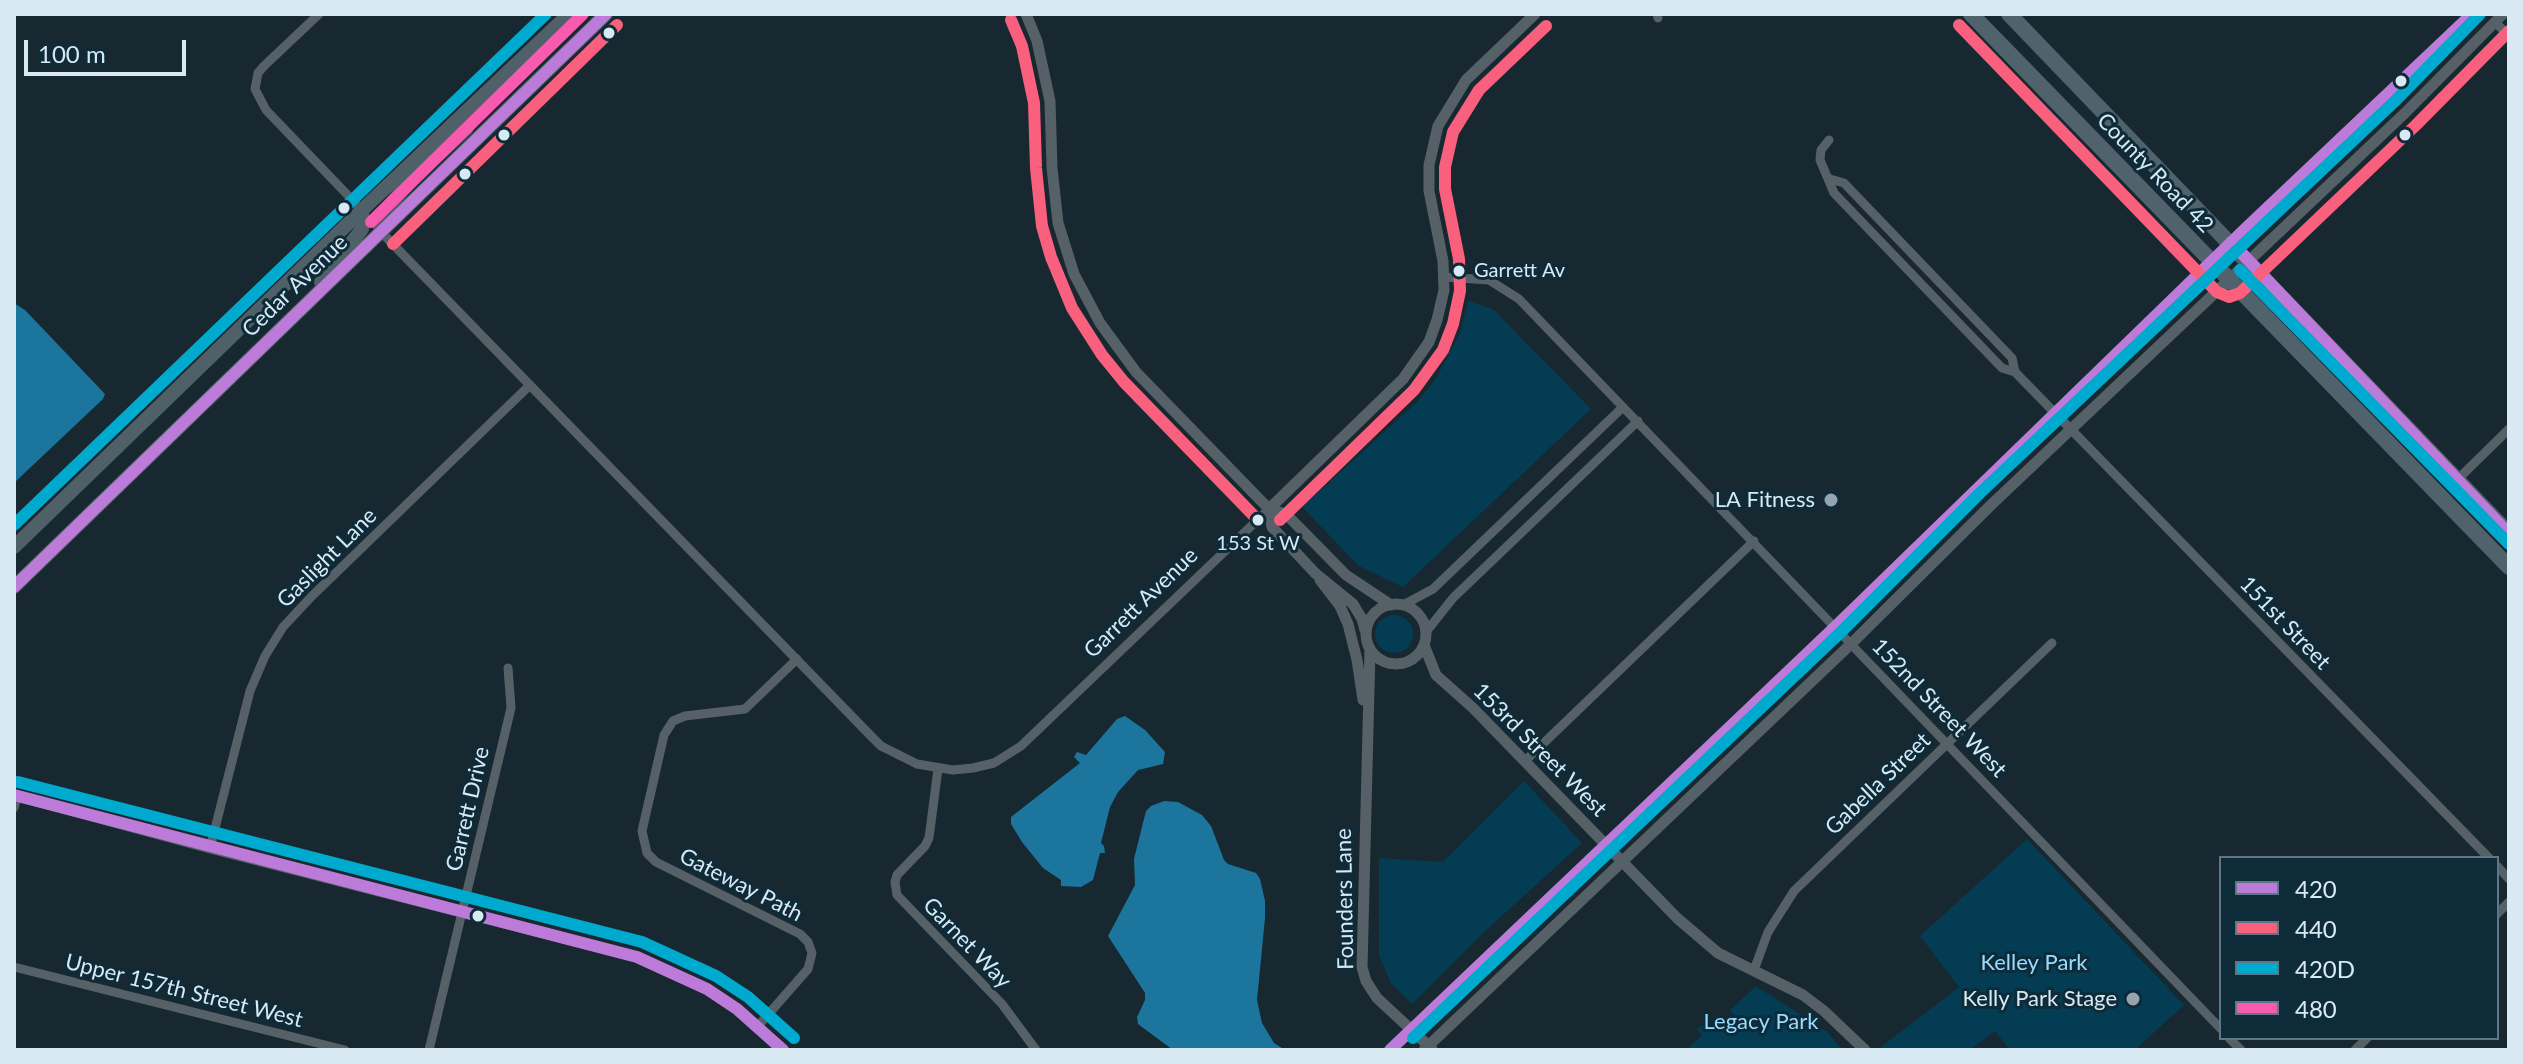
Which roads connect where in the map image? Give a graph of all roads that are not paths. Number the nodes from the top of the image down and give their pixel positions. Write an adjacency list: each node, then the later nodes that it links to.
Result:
1 (319, 14): 13 (street)
2 (569, 14): 11 (main road, Cedar Avenue)
3 (606, 14): 14 (main road, Cedar Avenue)
4 (1026, 14): 28 (street)
5 (1535, 14): 18 (street, Garrett Avenue)
6 (1971, 14): 17 (highway, County Road 42)
7 (2009, 14): 15 (highway, County Road 42)
8 (2472, 14): 15 (street)
9 (2499, 18): 10 (street); 16 (street)
10 (2509, 36)
11 (473, 105): 13 (main road, Cedar Avenue); 14 (main road)
12 (1829, 140): 23 (street, 151st Street)
13 (362, 210): 20 (main road); 31 (main road, Cedar Avenue)
14 (382, 233): 20 (main road, Cedar Avenue); 21 (street, Garrett Avenue)
15 (2231, 242): 16 (highway, County Road 42); 17 (street)
16 (2249, 261): 19 (street); 27 (highway, County Road 42)
17 (2211, 263): 19 (highway, County Road 42); 23 (street)
18 (1444, 277): 22 (street, 152nd Street West); 28 (street, Garrett Avenue)
19 (2229, 281): 25 (street); 32 (highway, County Road 42)
20 (291, 320): 34 (main road, Cedar Avenue)
21 (530, 385): 42 (street, Garrett Avenue); 50 (street, Gaslight Lane)
22 (1623, 407): 24 (street, 152nd Street West); 35 (street)
23 (2056, 414): 25 (street, 151st Street); 36 (street)
24 (1638, 421): 30 (street, 152nd Street West); 38 (street)
25 (2071, 429): 39 (street); 51 (street, 151st Street)
26 (2509, 429): 27 (street)
27 (2457, 480): 29 (highway, County Road 42)
28 (1269, 509): 33 (street); 35 (street); 47 (street, Garrett Avenue)
29 (2509, 534)
30 (1754, 541): 36 (street, 152nd Street West); 46 (street)
31 (14, 547)
32 (2509, 567)
33 (1315, 573): 37 (street); 44 (street, Founders Lane)
34 (14, 587)
35 (1397, 605): 37 (street); 38 (street)
36 (1836, 626): 39 (street, 152nd Street West); 49 (street)
37 (1365, 635): 41 (street)
38 (1425, 638): 41 (street); 46 (street, 153rd Street West)
39 (1852, 643): 45 (street, 152nd Street West); 52 (street)
40 (2052, 643): 45 (street, Gabella Street)
41 (1370, 650): 44 (street, Founders Lane)
42 (797, 659): 47 (street, Garrett Avenue); 56 (street, Gateway Path)
43 (508, 668): 53 (street, Garrett Drive)
44 (1366, 720): 58 (street, Founders Lane)
45 (1946, 743): 55 (street, Gabella Street); 57 (street, 152nd Street West)
46 (1525, 761): 49 (street, 153rd Street West)
47 (938, 769): 63 (street, Garnet Way)
48 (15, 799): 50 (street)
49 (1606, 845): 52 (street, 153rd Street West); 58 (street)
50 (210, 848): 53 (street)
51 (2487, 856)
52 (1622, 861): 55 (street, 153rd Street West); 59 (street)
53 (462, 911): 56 (street); 61 (street, Garrett Drive)
54 (14, 967): 60 (street, Upper 157th Street West)
55 (1754, 970): 65 (street, 153rd Street West)
56 (758, 1026): 62 (street)
57 (2219, 1027)
58 (1411, 1030): 59 (street, Founders Lane); 64 (street)
59 (1429, 1049)
60 (345, 1050)
61 (429, 1050)
62 (783, 1050)
63 (1036, 1050)
64 (1390, 1050)
65 (1865, 1050)

